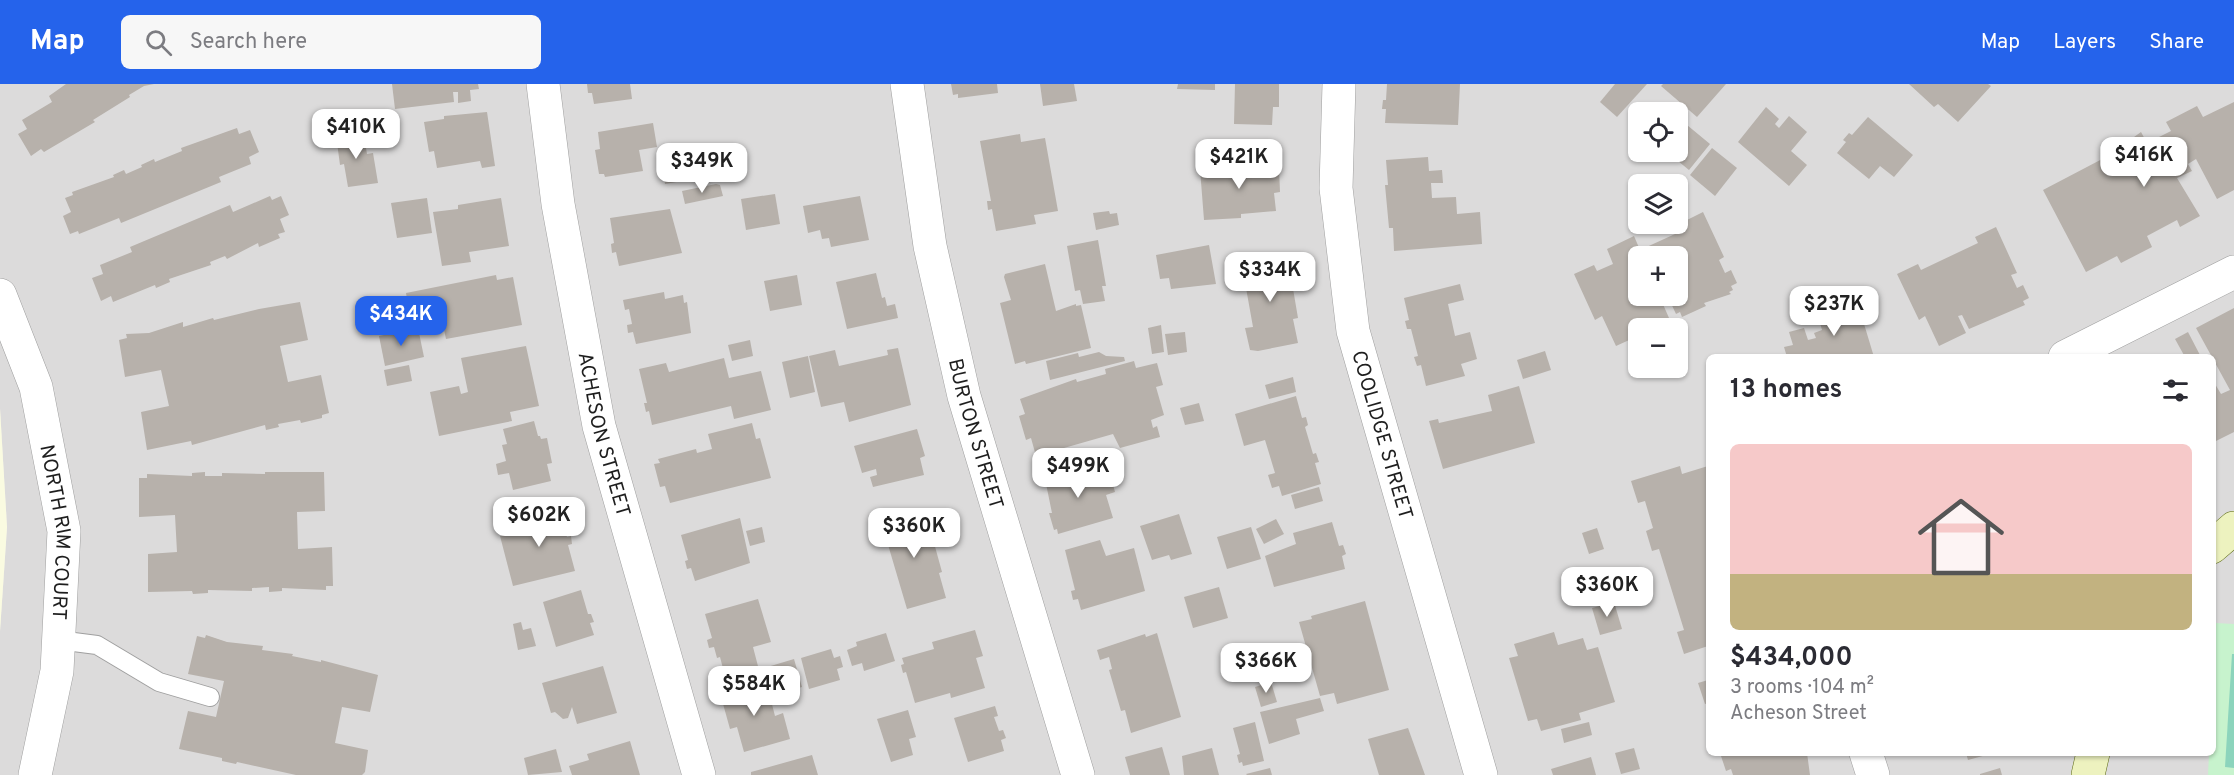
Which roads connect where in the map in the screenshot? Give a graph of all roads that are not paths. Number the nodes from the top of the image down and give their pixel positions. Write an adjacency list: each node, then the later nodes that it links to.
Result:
1 (543, 84): 14 (street, ACHESON STREET)
2 (907, 84): 15 (street, BURTON STREET)
3 (1339, 84): 16 (street, COOLIDGE STREET)
4 (2234, 272): 6 (street)
5 (0, 295): 9 (street, NORTH RIM COURT)
6 (2071, 354)
7 (2234, 528): 8 (street)
8 (2216, 544)
9 (58, 640): 10 (lane); 13 (street, NORTH RIM COURT)
10 (210, 697)
11 (1867, 756): 17 (street)
12 (2092, 756): 18 (street)
13 (34, 775)
14 (699, 775)
15 (1078, 775)
16 (1481, 775)
17 (1873, 775)
18 (2088, 775)

